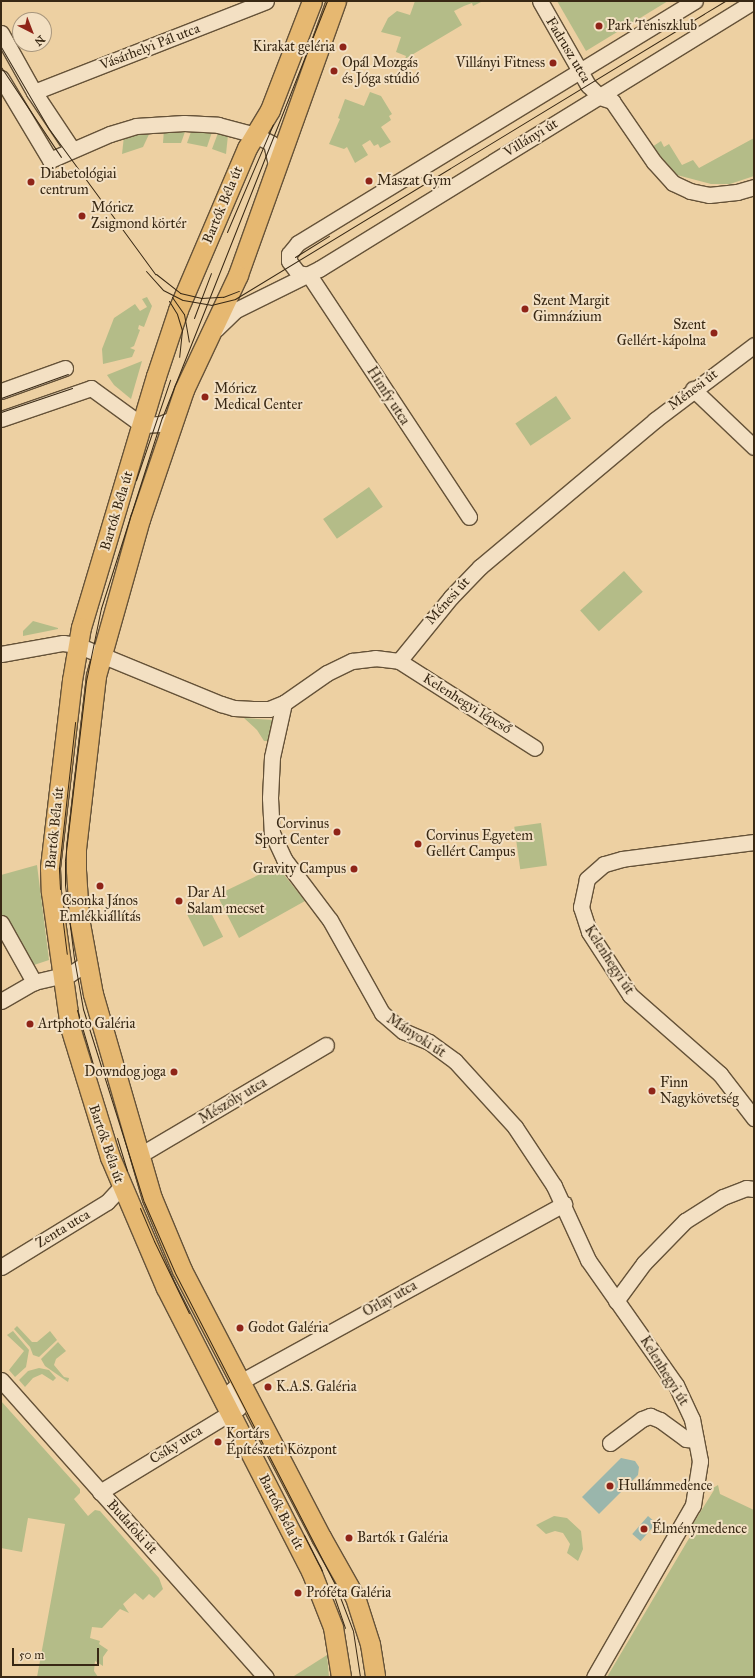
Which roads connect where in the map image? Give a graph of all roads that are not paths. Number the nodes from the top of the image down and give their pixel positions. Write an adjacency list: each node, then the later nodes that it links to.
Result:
1 (266, 1): 10 (street, Vásárhelyi Pál utca)
2 (312, 1): 12 (main road, Bartók Béla út)
3 (336, 1): 14 (main road, Bartók Béla út)
4 (540, 1): 8 (street, Fadrusz utca)
5 (695, 1): 8 (street)
6 (754, 1): 11 (street, Villányi út)
7 (1, 33): 10 (street)
8 (580, 71): 11 (street, Fadrusz utca); 16 (street)
9 (1, 78): 13 (street)
10 (34, 92): 13 (street)
11 (600, 97): 15 (street); 16 (street, Villányi út)
12 (255, 135): 13 (street); 14 (street); 24 (main road, Bartók Béla út)
13 (72, 149)
14 (276, 164): 18 (main road, Bartók Béla út)
15 (754, 187)
16 (309, 275): 18 (street, Villányi út); 26 (street, Himfy utca)
17 (754, 345): 20 (street, Ménesi út)
18 (203, 346): 22 (main road, Bartók Béla út)
19 (65, 368): 21 (street)
20 (693, 389): 25 (street); 30 (street, Ménesi út)
21 (1, 391)
22 (173, 419): 24 (street); 28 (main road, Bartók Béla út)
23 (1, 420): 24 (street)
24 (142, 425): 27 (main road, Bartók Béla út)
25 (754, 447)
26 (469, 517)
27 (77, 645): 28 (street); 29 (street); 34 (main road, Bartók Béla út)
28 (102, 653): 31 (street); 35 (main road, Bartók Béla út)
29 (1, 654)
30 (399, 661): 31 (street); 32 (street, Kelenhegyi lépcső)
31 (284, 703): 46 (street, Mányoki út)
32 (535, 748)
33 (754, 842): 42 (street, Kelenhegyi út)
34 (50, 892): 35 (main road); 38 (main road, Bartók Béla út)
35 (79, 918): 37 (main road, Bartók Béla út)
36 (1, 923): 39 (street)
37 (87, 963): 38 (street); 43 (main road, Bartók Béla út)
38 (62, 976): 39 (street); 44 (main road, Bartók Béla út)
39 (34, 982): 40 (street)
40 (1, 1001)
41 (326, 1045): 43 (street, Mészöly utca)
42 (754, 1118)
43 (140, 1155): 50 (main road, Bartók Béla út)
44 (121, 1187): 47 (street, Zenta utca); 51 (main road, Bartók Béla út)
45 (754, 1189): 48 (street)
46 (564, 1204): 48 (street, Mányoki út); 50 (street, Orlay utca)
47 (1, 1267)
48 (616, 1301): 52 (street, Kelenhegyi út)
49 (1, 1380): 54 (street, Budafoki út)
50 (243, 1387): 51 (street, Csíky utca); 57 (main road, Bartók Béla út)
51 (228, 1407): 54 (street, Csíky utca); 56 (main road, Bartók Béla út)
52 (696, 1440): 53 (street); 58 (street, Kelenhegyi út)
53 (610, 1442)
54 (100, 1492): 55 (street, Budafoki út)
55 (264, 1674)
56 (341, 1677)
57 (375, 1677)
58 (594, 1677)

